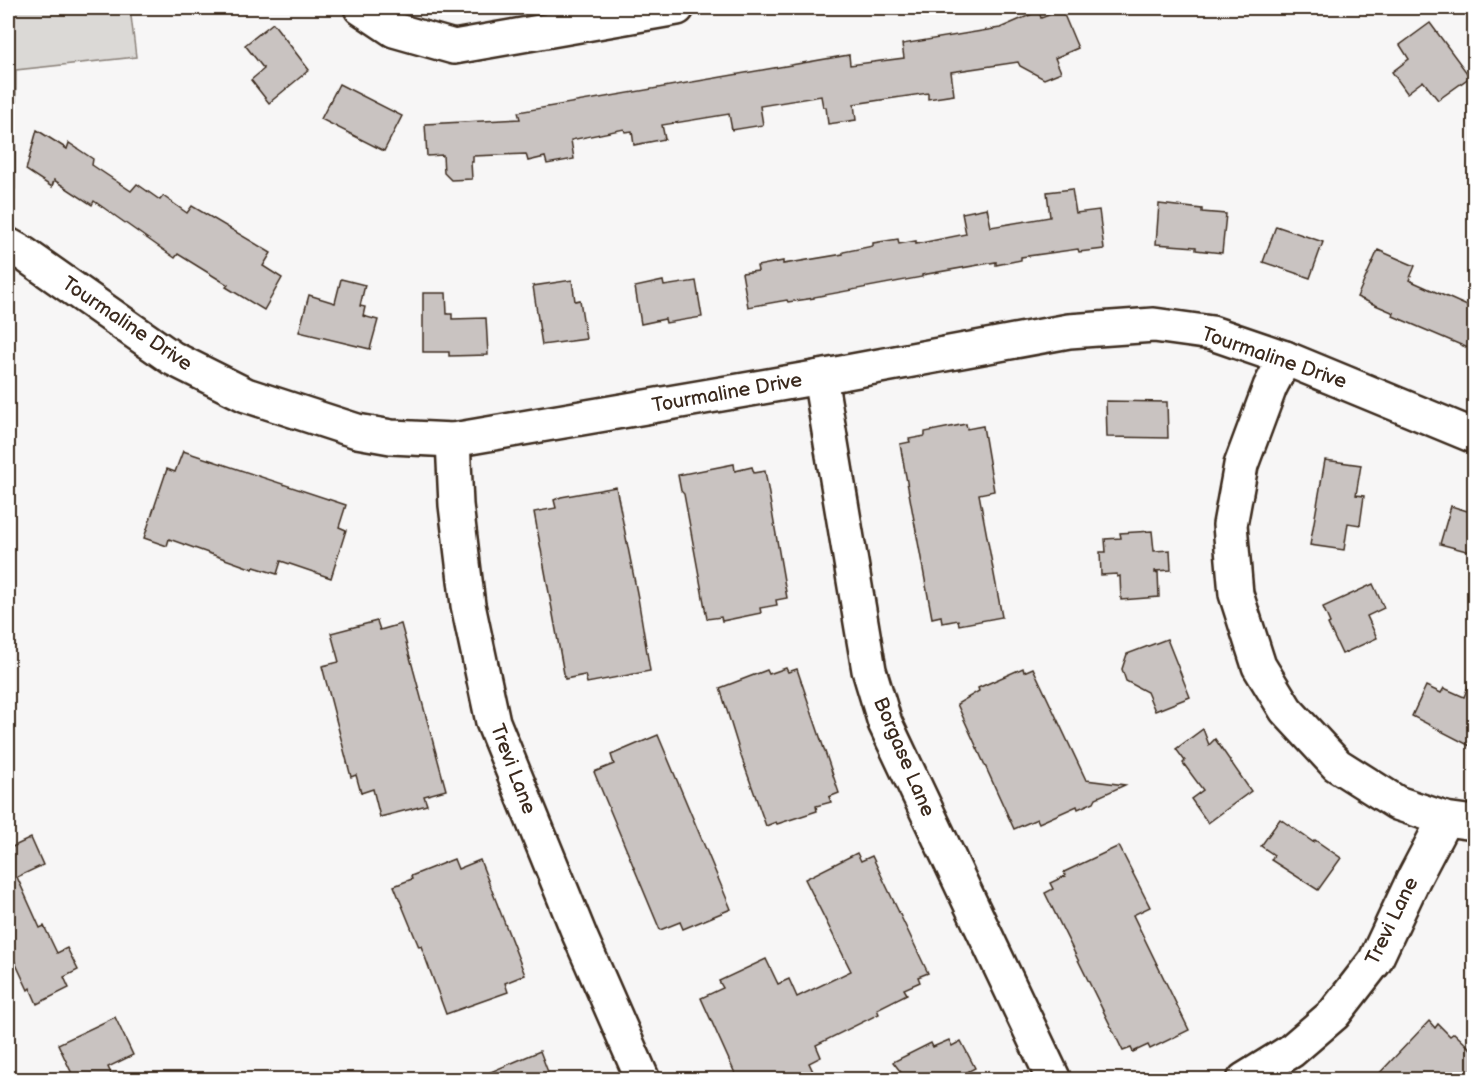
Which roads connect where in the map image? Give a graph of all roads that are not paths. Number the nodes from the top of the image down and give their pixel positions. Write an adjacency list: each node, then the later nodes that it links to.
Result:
1 (361, 8): 2 (street)
2 (677, 8)
3 (8, 245): 7 (street, Tourmaline Drive)
4 (1285, 358): 5 (street, Tourmaline Drive); 6 (street, Tourmaline Drive); 8 (street)
5 (820, 377): 7 (street, Tourmaline Drive); 10 (street, Borgase Lane)
6 (1474, 435)
7 (453, 440): 9 (street, Trevi Lane)
8 (1460, 821): 11 (street, Trevi Lane)
9 (643, 1080)
10 (1054, 1080)
11 (1244, 1080)

